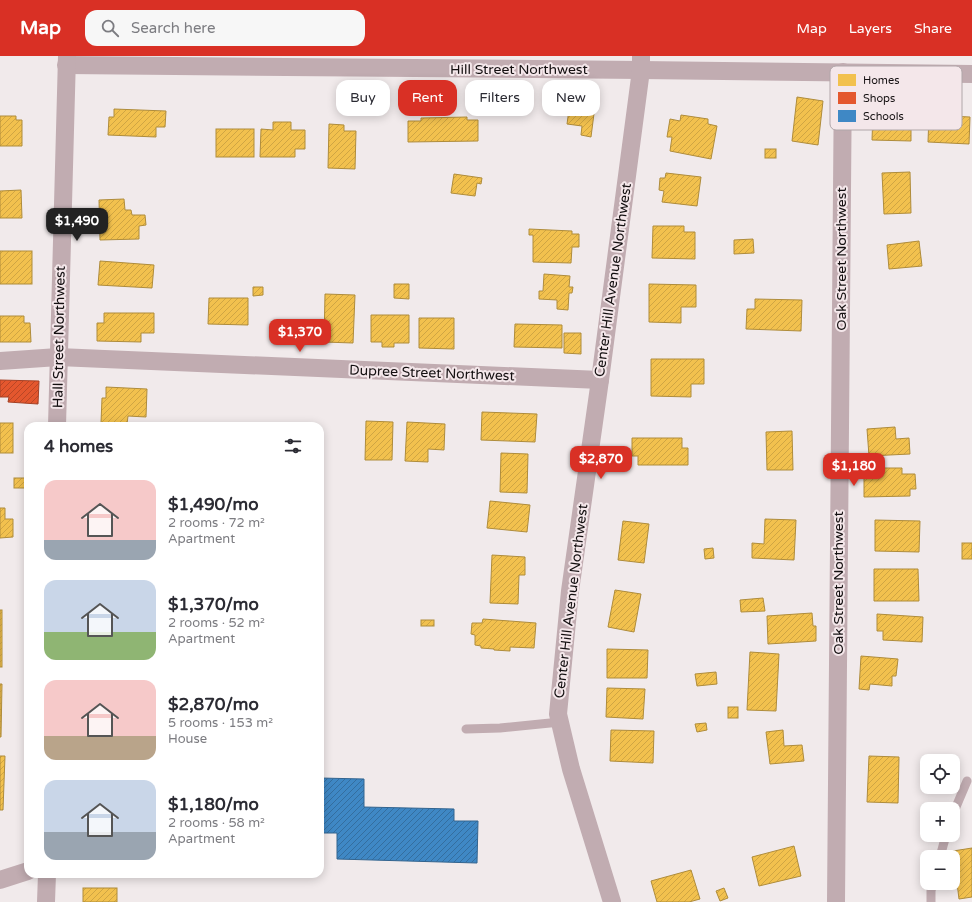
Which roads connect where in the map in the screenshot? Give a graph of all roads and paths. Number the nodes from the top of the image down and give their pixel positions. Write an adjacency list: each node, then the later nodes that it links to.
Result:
1 (66, 61): 2 (street, Hill Street Northwest); 7 (street, Hall Street Northwest)
2 (641, 63): 3 (street, Hill Street Northwest); 9 (street, Center Hill Avenue Northwest)
3 (830, 71)
4 (962, 74): 5 (street, Hill Street Northwest)
5 (972, 74)
6 (843, 130): 21 (street, Oak Street Northwest)
7 (58, 357): 8 (street, Dupree Street Northwest); 9 (street, Dupree Street Northwest); 10 (street, Hall Street Northwest)
8 (0, 361)
9 (600, 380): 11 (street, Center Hill Avenue Northwest)
10 (57, 422)
11 (560, 722): 12 (lane); 20 (street, Center Hill Avenue Northwest)
12 (466, 729)
13 (967, 781): 14 (lane)
14 (958, 802)
15 (24, 872): 17 (street)
16 (47, 878): 19 (street)
17 (0, 880)
18 (931, 890): 22 (lane)
19 (46, 902)
20 (612, 902)
21 (836, 902)
22 (931, 902)

